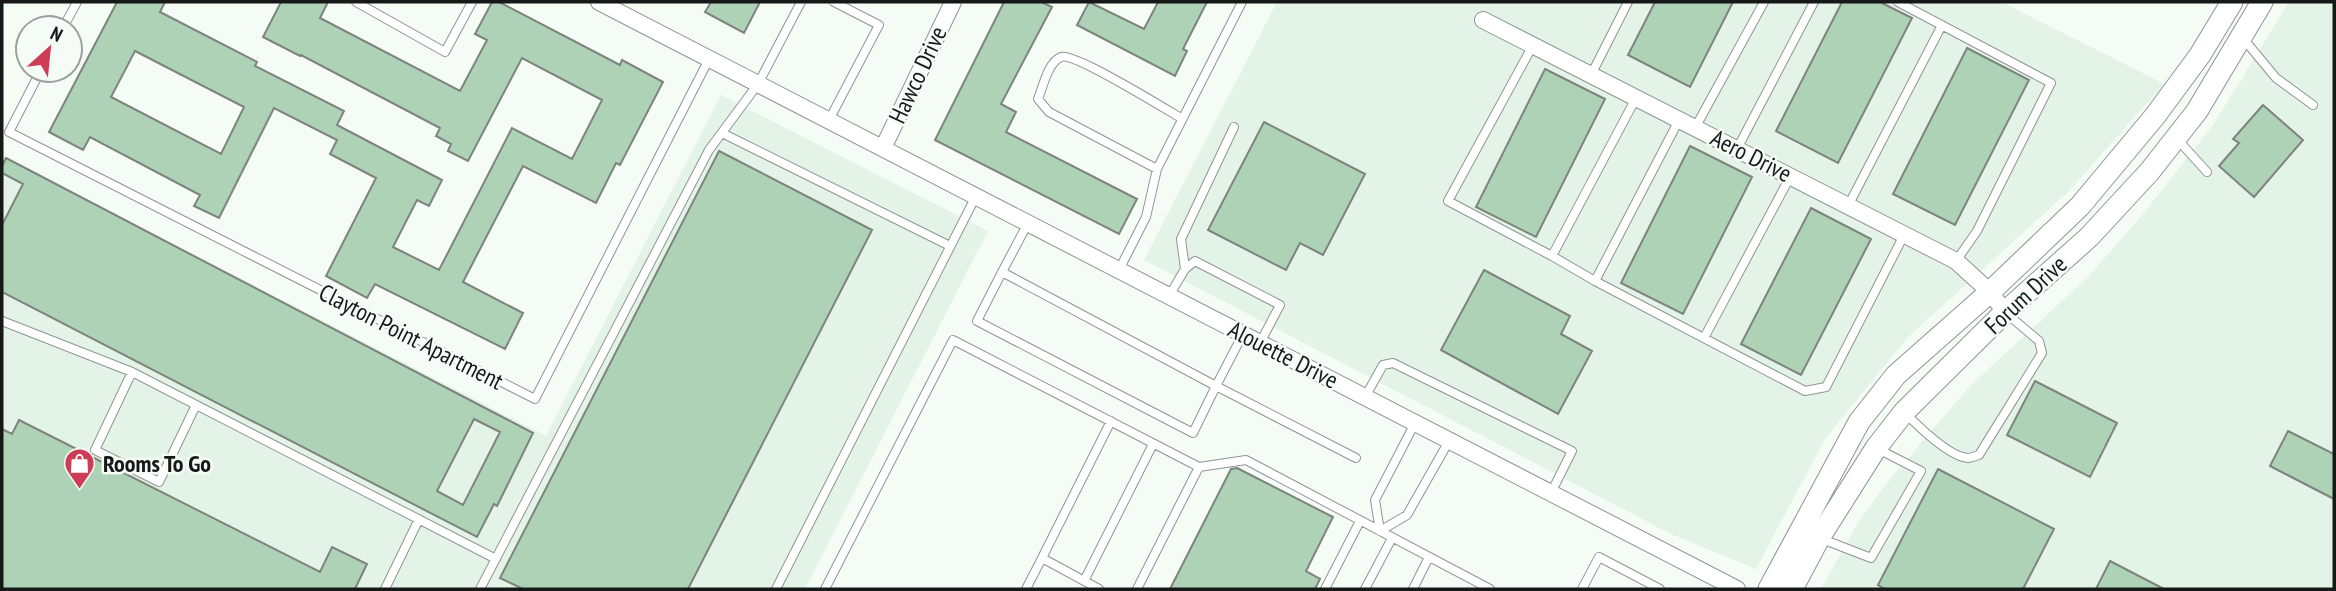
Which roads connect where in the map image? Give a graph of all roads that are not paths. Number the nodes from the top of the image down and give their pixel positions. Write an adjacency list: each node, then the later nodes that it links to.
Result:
1 (356, 2): 2 (lane)
2 (472, 2)
3 (599, 2): 18 (street, Alouette Drive)
4 (801, 2): 20 (lane)
5 (834, 2): 25 (lane)
6 (953, 2): 32 (street, Hawco Drive)
7 (1242, 2): 24 (lane)
8 (1628, 2): 19 (lane)
9 (1764, 2): 28 (lane)
10 (1814, 2): 33 (lane)
11 (1898, 2): 15 (lane)
12 (2232, 2): 48 (street, Forum Drive)
13 (2262, 2): 16 (street, Forum Drive)
14 (1483, 20): 17 (street, Aero Drive)
15 (1942, 25): 38 (lane); 43 (lane)
16 (2242, 37): 23 (lane); 31 (street, Forum Drive)
17 (1533, 45): 19 (street, Aero Drive); 42 (lane)
18 (709, 58): 20 (street, Alouette Drive); 29 (lane, Clayton Point Apartment)
19 (1591, 75): 22 (street, Aero Drive)
20 (758, 83): 25 (street, Alouette Drive); 30 (lane)
21 (33, 84): 29 (lane, Clayton Point Apartment)
22 (1636, 98): 26 (street, Aero Drive); 42 (lane)
23 (2313, 105)
24 (1181, 118): 34 (lane); 34 (lane)
25 (829, 120): 32 (street, Alouette Drive)
26 (1679, 120): 28 (street, Aero Drive); 47 (lane)
27 (1234, 127): 44 (lane)
28 (1695, 128): 33 (street, Aero Drive)
29 (5, 130)
30 (722, 133): 41 (lane); 75 (lane)
31 (2176, 137): 35 (lane); 50 (street, Forum Drive)
32 (883, 148): 37 (street, Alouette Drive)
33 (1737, 149): 36 (street, Aero Drive)
34 (1157, 169): 45 (lane)
35 (2207, 172)
36 (1790, 177): 38 (street, Aero Drive); 53 (lane)
37 (976, 196): 39 (street, Alouette Drive); 41 (lane)
38 (1848, 206): 40 (street, Aero Drive)
39 (1028, 223): 45 (street, Alouette Drive); 46 (lane)
40 (1905, 235): 43 (street, Aero Drive); 53 (lane)
41 (950, 246): 80 (lane)
42 (1552, 256): 47 (lane)
43 (1956, 261): 48 (street, Aero Drive)
44 (1185, 269): 49 (lane); 54 (lane)
45 (1119, 270): 49 (street, Alouette Drive)
46 (1002, 272): 56 (lane); 56 (lane)
47 (1595, 281): 53 (lane)
48 (1990, 292): 50 (street, Aero Drive); 93 (street, Forum Drive)
49 (1169, 296): 52 (street, Alouette Drive)
50 (2005, 312): 59 (street, Forum Drive); 59 (lane)
51 (2, 321): 55 (lane)
52 (1243, 334): 54 (street, Alouette Drive); 56 (lane)
53 (1704, 338)
54 (1260, 343): 57 (street, Alouette Drive)
55 (132, 372): 58 (lane); 58 (lane)
56 (1216, 386): 65 (lane)
57 (1365, 397): 61 (street, Alouette Drive); 67 (lane)
58 (196, 405): 68 (lane)
59 (1904, 412): 64 (street, Forum Drive)
60 (1111, 421): 63 (lane); 74 (lane); 81 (lane)
61 (1415, 423): 62 (street, Alouette Drive); 70 (lane)
62 (1450, 440): 67 (street, Alouette Drive); 70 (lane)
63 (1153, 444): 66 (lane); 77 (lane)
64 (1876, 448): 72 (street, Forum Drive); 72 (lane)
65 (1356, 458)
66 (1199, 467): 69 (lane); 84 (lane)
67 (1551, 493): 92 (street, Alouette Drive)
68 (419, 519): 75 (lane); 78 (lane)
69 (1360, 521): 70 (lane); 85 (lane)
70 (1380, 531): 71 (lane)
71 (1392, 538): 73 (lane); 86 (lane)
72 (1819, 538): 94 (street, Forum Drive)
73 (1429, 557): 76 (lane); 87 (lane)
74 (1042, 558): 77 (lane); 82 (lane)
75 (496, 559): 79 (lane)
76 (1469, 578): 88 (lane); 89 (lane)
77 (1084, 581): 83 (lane)
78 (385, 589)
79 (480, 589)
80 (776, 589)
81 (825, 589)
82 (1026, 589)
83 (1099, 589)
84 (1137, 589)
85 (1325, 589)
86 (1365, 589)
87 (1413, 589)
88 (1464, 589)
89 (1490, 589)
90 (1582, 589): 91 (lane)
91 (1660, 589)
92 (1737, 589)
93 (1769, 589)
94 (1792, 589)

